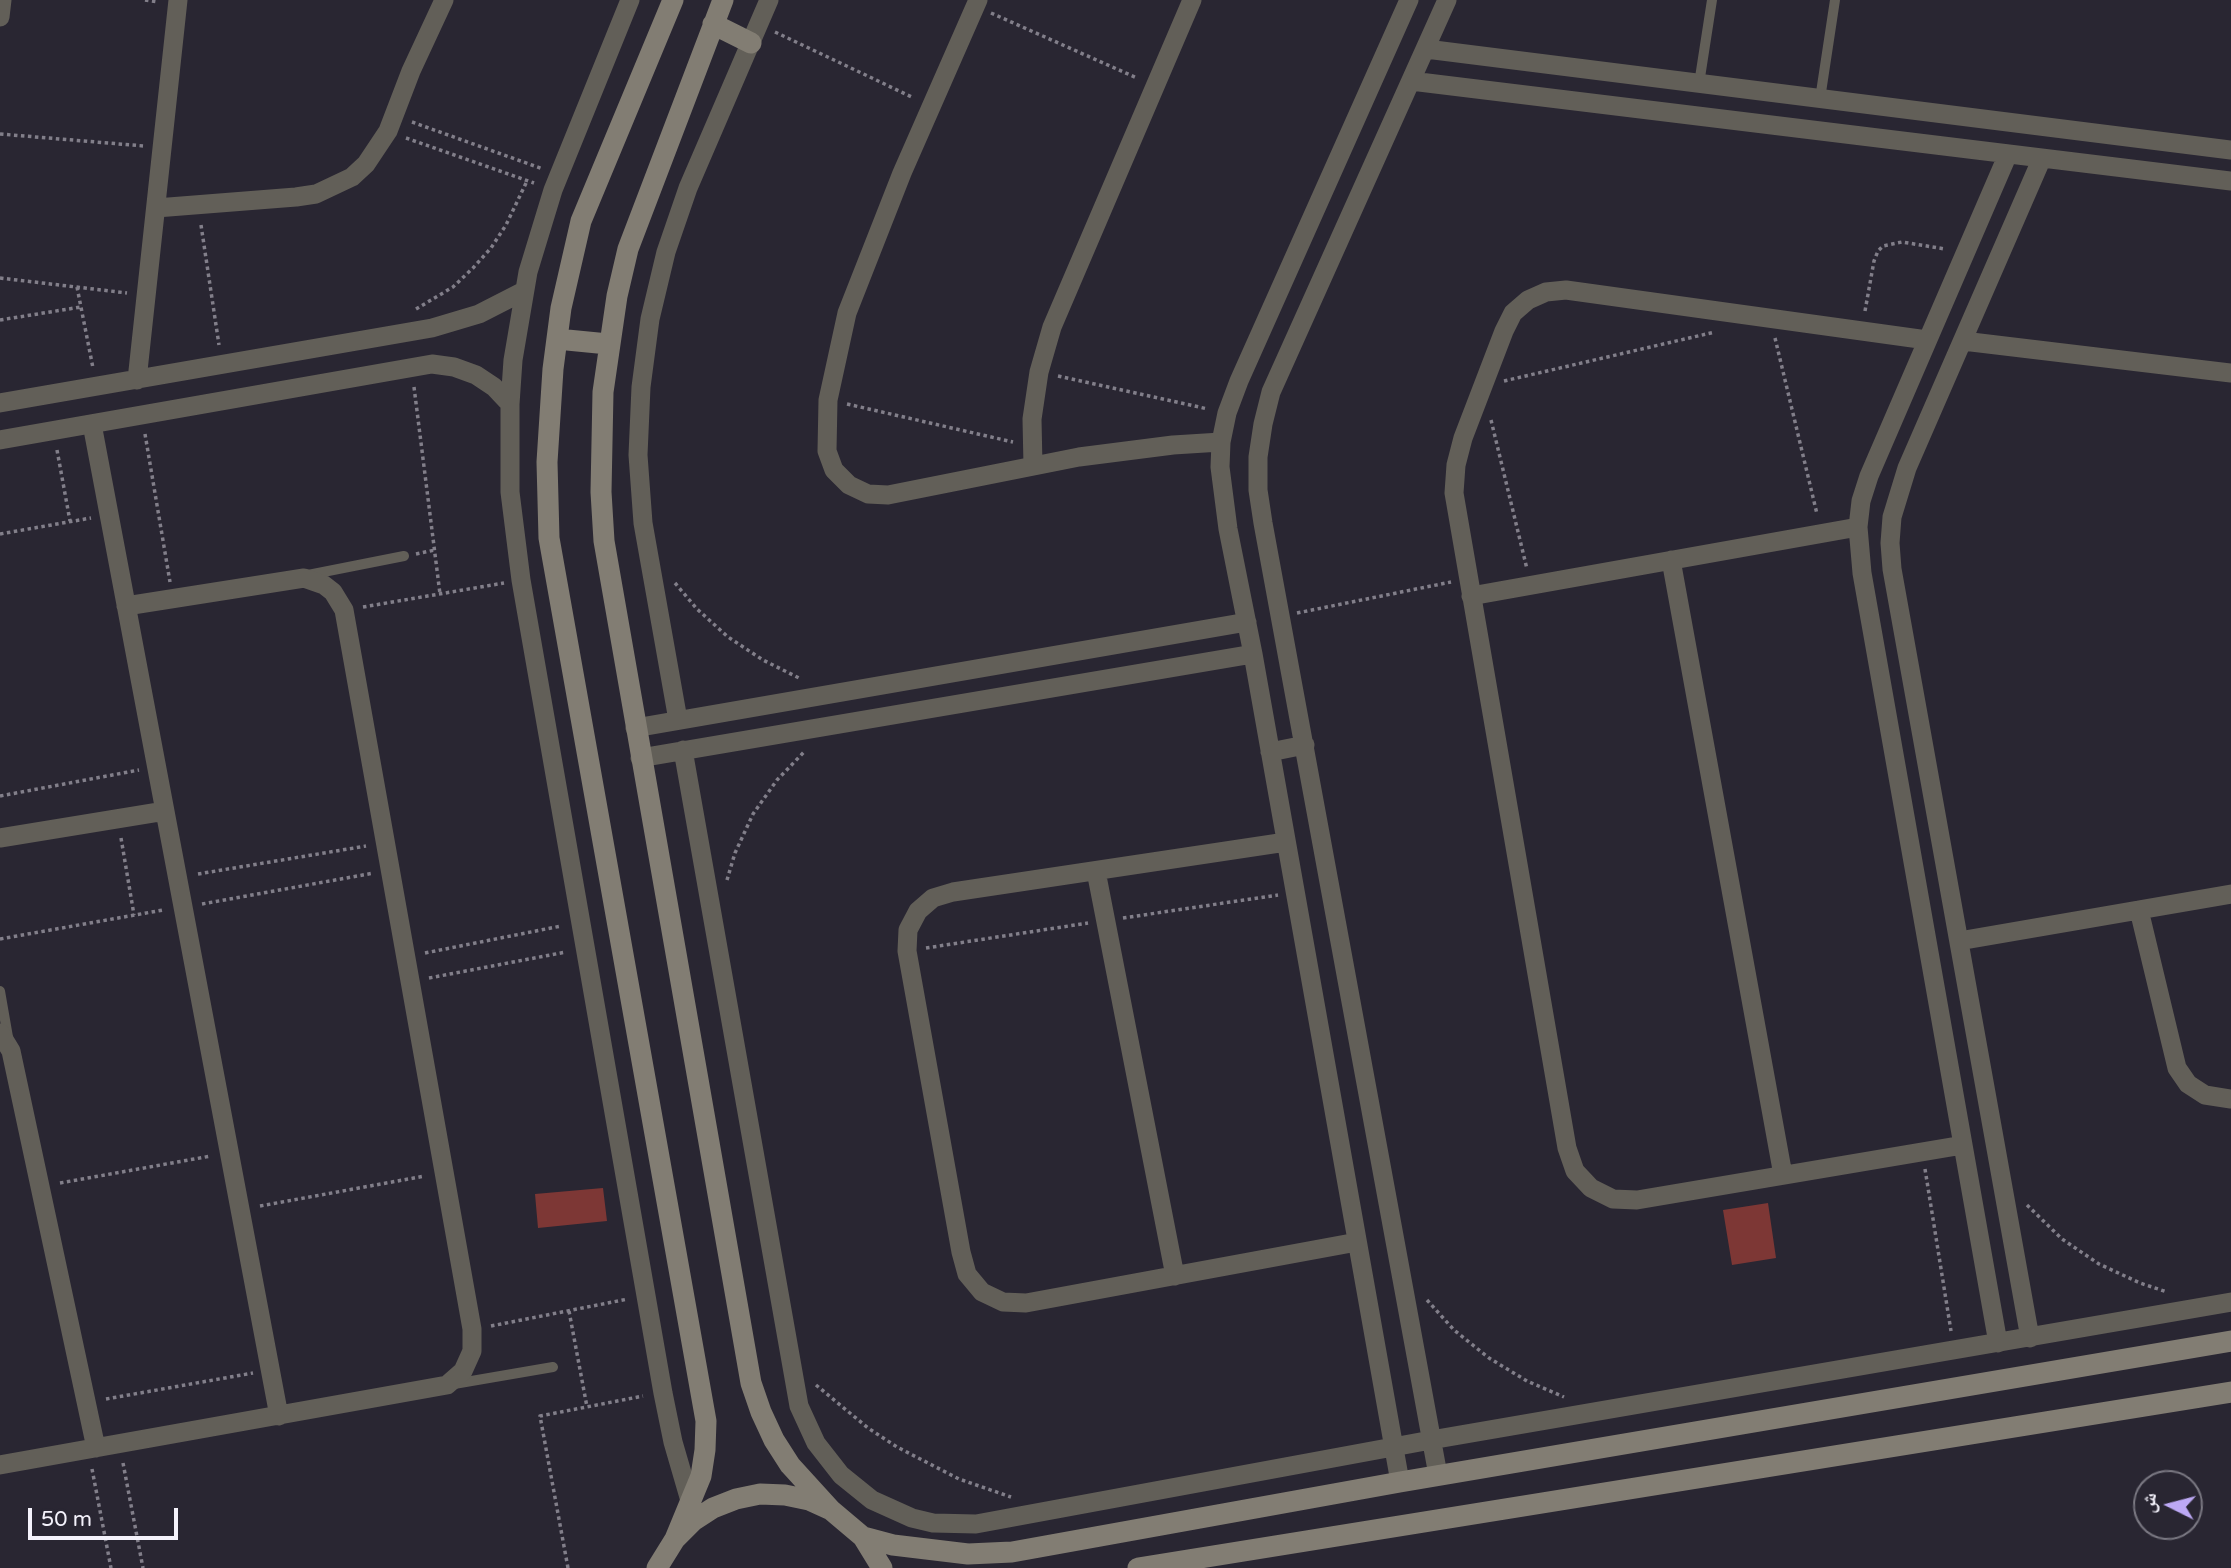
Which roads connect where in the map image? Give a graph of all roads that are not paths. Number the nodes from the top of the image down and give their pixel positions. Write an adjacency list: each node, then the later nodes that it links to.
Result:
1 (2, 0): 14 (street)
2 (178, 0): 25 (street)
3 (444, 0): 25 (street)
4 (630, 0): 26 (street)
5 (673, 0): 27 (street)
6 (723, 0): 15 (street)
7 (769, 0): 16 (street)
8 (1192, 0): 38 (street)
9 (1409, 0): 37 (street)
10 (1447, 0): 17 (street)
11 (1712, 0): 19 (lane)
12 (1835, 0): 20 (lane)
13 (977, 3): 38 (street)
14 (0, 16)
15 (713, 24): 16 (street); 30 (street)
16 (755, 33): 49 (street)
17 (1426, 49): 18 (street); 19 (street)
18 (1411, 81): 22 (street); 51 (street)
19 (1699, 84): 20 (street)
20 (1820, 100): 21 (street)
21 (2231, 150)
22 (2008, 154): 23 (street); 28 (street)
23 (2042, 158): 24 (street); 29 (street)
24 (2231, 181)
25 (156, 208): 32 (street)
26 (524, 291): 32 (street); 34 (street)
27 (558, 339): 30 (street); 84 (street)
28 (1927, 340): 39 (street); 43 (street)
29 (1963, 341): 31 (street); 47 (street)
30 (608, 344): 50 (street)
31 (2231, 373)
32 (137, 380): 33 (street)
33 (0, 403)
34 (510, 404): 35 (street); 84 (street)
35 (92, 424): 36 (street); 44 (street)
36 (0, 440)
37 (1221, 442): 38 (street); 45 (street)
38 (1033, 456)
39 (1858, 527): 41 (street); 48 (street)
40 (404, 556): 42 (lane)
41 (1671, 560): 43 (street); 67 (street)
42 (294, 578): 44 (street); 75 (street)
43 (1469, 587): 67 (street)
44 (126, 606): 55 (street)
45 (1247, 622): 46 (street); 49 (street)
46 (1253, 654): 52 (street); 53 (street)
47 (1911, 674): 48 (street); 61 (street)
48 (1881, 680): 66 (street)
49 (678, 720): 50 (street)
50 (635, 727): 54 (street)
51 (1305, 745): 53 (street); 78 (street)
52 (683, 750): 54 (street); 79 (street)
53 (1270, 752): 57 (street)
54 (640, 758): 85 (street)
55 (165, 811): 56 (street); 77 (street)
56 (0, 838)
57 (1286, 842): 58 (street); 68 (street)
58 (1096, 871): 69 (street); 69 (street)
59 (2231, 894): 60 (street)
60 (2139, 910): 61 (street); 65 (street)
61 (1959, 941): 71 (street)
62 (0, 991): 64 (lane)
63 (0, 1033): 64 (street)
64 (11, 1051): 80 (street)
65 (2231, 1098)
66 (1963, 1145): 67 (street); 73 (street)
67 (1783, 1175)
68 (1357, 1242): 69 (street); 79 (street)
69 (1175, 1276)
70 (2231, 1302): 71 (street)
71 (2030, 1338): 73 (street)
72 (2231, 1341): 82 (street)
73 (1998, 1343): 78 (street)
74 (553, 1367): 75 (lane)
75 (447, 1385): 77 (street)
76 (2231, 1392): 90 (street)
77 (279, 1416): 80 (street)
78 (1431, 1440): 79 (street); 82 (street)
79 (1394, 1448): 83 (street)
80 (92, 1449): 81 (street)
81 (0, 1465)
82 (1438, 1475): 83 (street)
83 (1400, 1482): 86 (street)
84 (691, 1504): 87 (street)
85 (831, 1510): 86 (street); 87 (street)
86 (863, 1537): 89 (street)
87 (675, 1539): 88 (street)
88 (657, 1568)
89 (882, 1568)
90 (1138, 1568)

